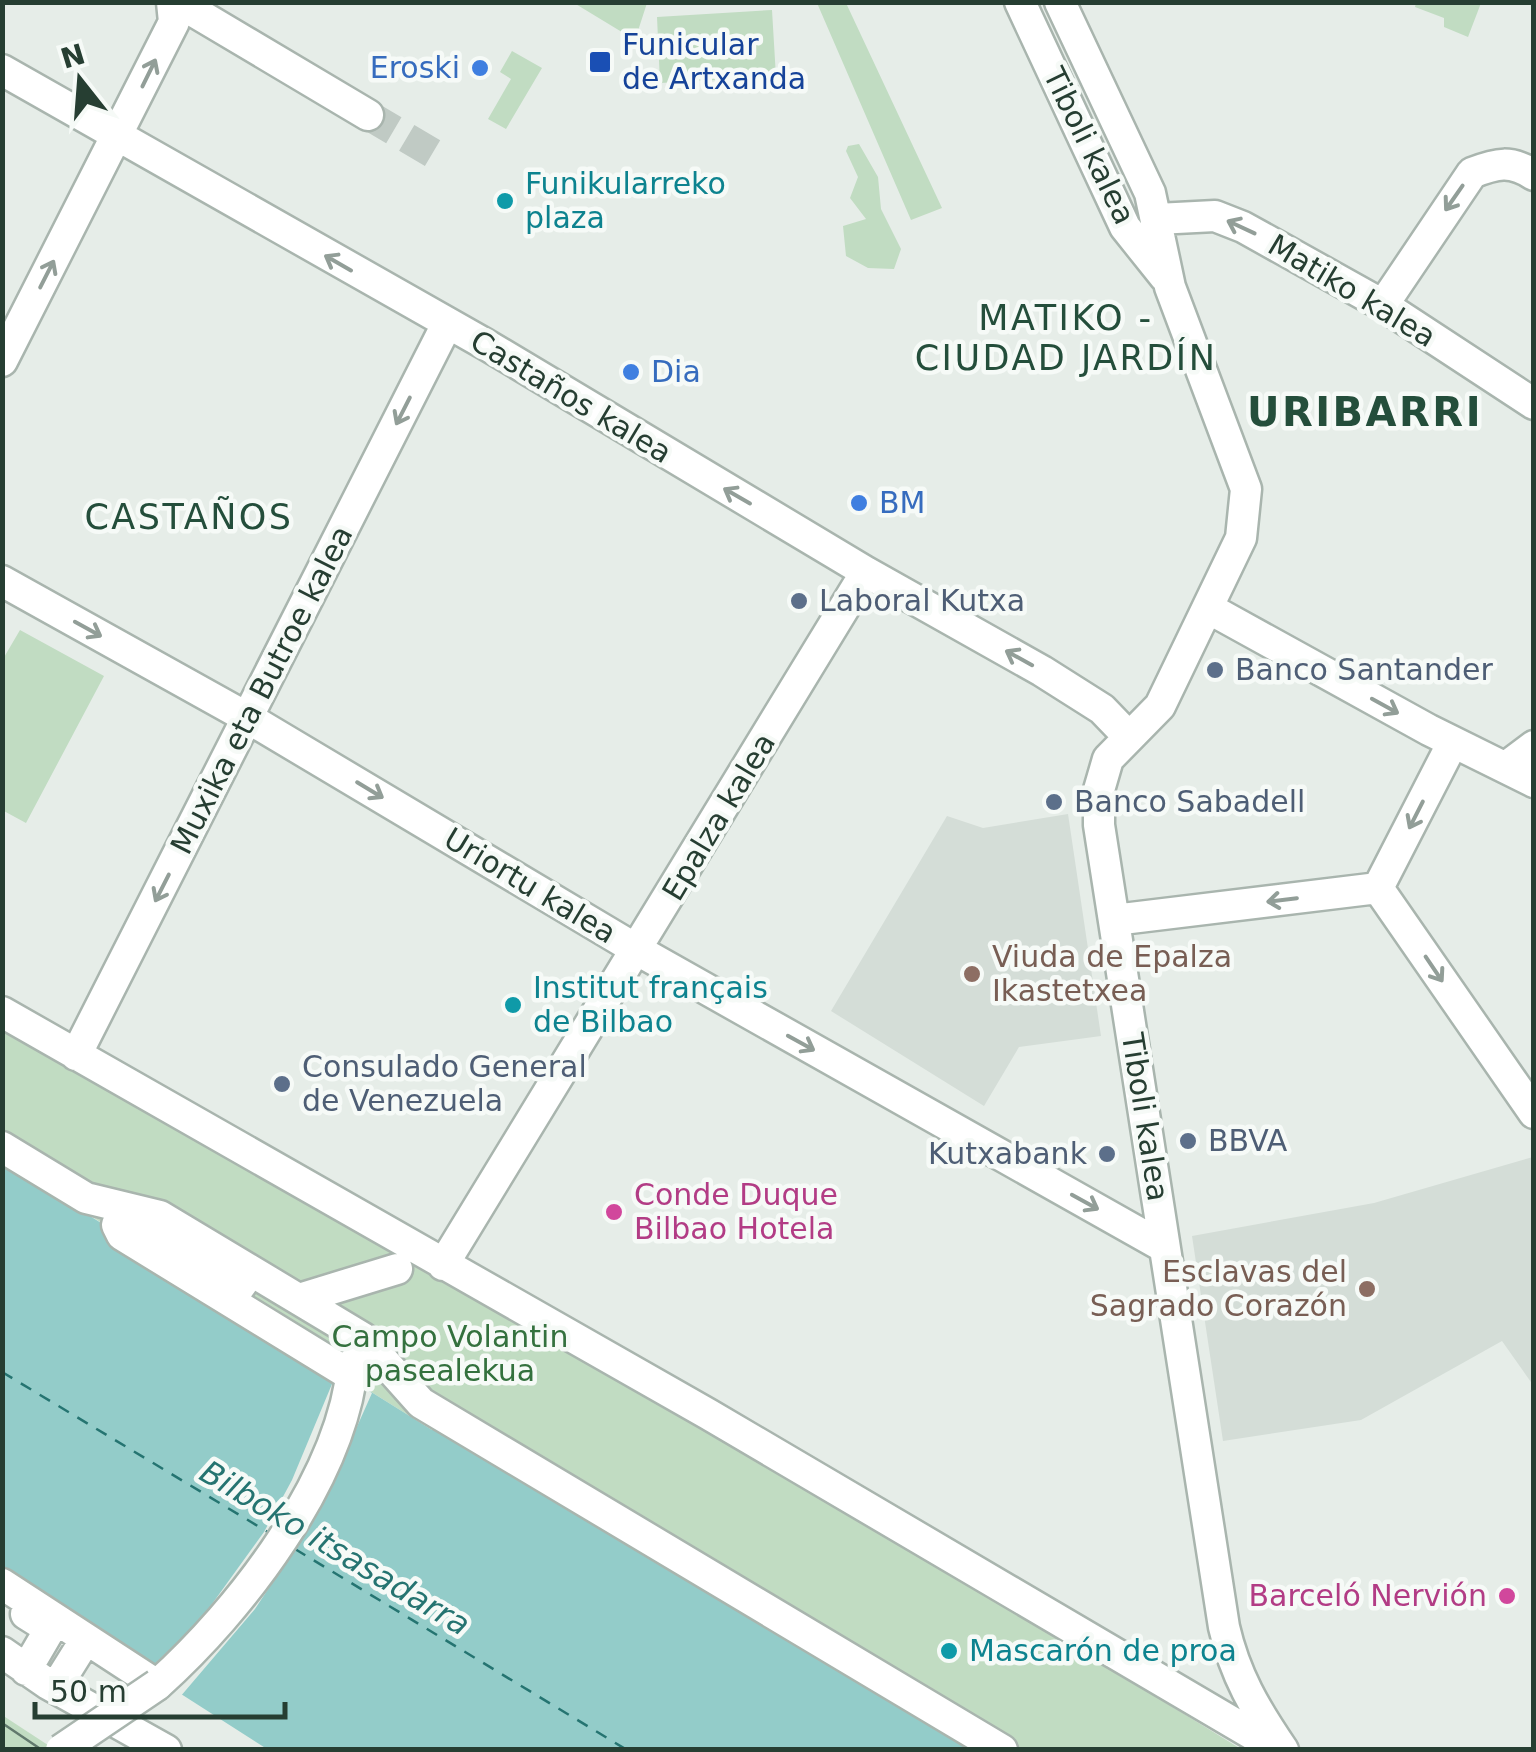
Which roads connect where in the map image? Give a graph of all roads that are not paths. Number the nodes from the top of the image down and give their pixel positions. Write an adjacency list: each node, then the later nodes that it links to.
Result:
1 (1020, 2): 9 (street, Tiboli kalea)
2 (1060, 2): 8 (street, Tiboli kalea)
3 (175, 5): 5 (street); 6 (street, one-way to 3)
4 (2, 70): 6 (street, Castaños kalea)
5 (368, 114)
6 (118, 136): 11 (street, Castaños kalea, one-way to 6); 12 (street, one-way to 6)
7 (1534, 175): 10 (street, one-way to 10)
8 (1157, 219): 9 (street, Tiboli kalea); 10 (street, Matiko kalea, one-way to 8)
9 (1169, 282): 16 (street, Tiboli kalea)
10 (1383, 305): 13 (street, Matiko kalea)
11 (447, 324): 14 (street, Castaños kalea, one-way to 11); 17 (street, Muxika eta Butroe kalea, one-way to 17)
12 (2, 360)
13 (1534, 404)
14 (866, 572): 18 (street, Castaños kalea, one-way to 14); 25 (street, Epalza kalea)
15 (2, 582): 17 (street, Uriortu kalea, one-way to 17)
16 (1208, 608): 18 (street, Tiboli kalea); 19 (street, one-way to 19)
17 (248, 718): 25 (street, Uriortu kalea, one-way to 25); 27 (street, Muxika eta Butroe kalea, one-way to 27)
18 (1129, 737): 24 (street, Tiboli kalea)
19 (1454, 742): 21 (street); 23 (street, one-way to 23)
20 (1534, 746): 21 (street)
21 (1506, 767): 22 (street)
22 (1534, 782)
23 (1378, 888): 24 (street, one-way to 24); 28 (street, one-way to 28)
24 (1114, 920): 30 (street, Tiboli kalea)
25 (638, 951): 30 (street, Uriortu kalea, one-way to 30); 31 (street, Epalza kalea)
26 (2, 1012): 27 (street)
27 (76, 1056): 31 (street)
28 (1534, 1113)
29 (2, 1147): 33 (street)
30 (1164, 1247): 44 (street, Tiboli kalea)
31 (443, 1266): 44 (street)
32 (396, 1269): 34 (street)
33 (245, 1280): 34 (street); 39 (street)
34 (299, 1299): 43 (street)
35 (2, 1584): 39 (street)
36 (2, 1598): 38 (street)
37 (80, 1647): 40 (street)
38 (14, 1661): 40 (street)
39 (157, 1685): 41 (street, bridge)
40 (56, 1687): 42 (street)
41 (61, 1750)
42 (166, 1750)
43 (1002, 1750)
44 (1281, 1750)

